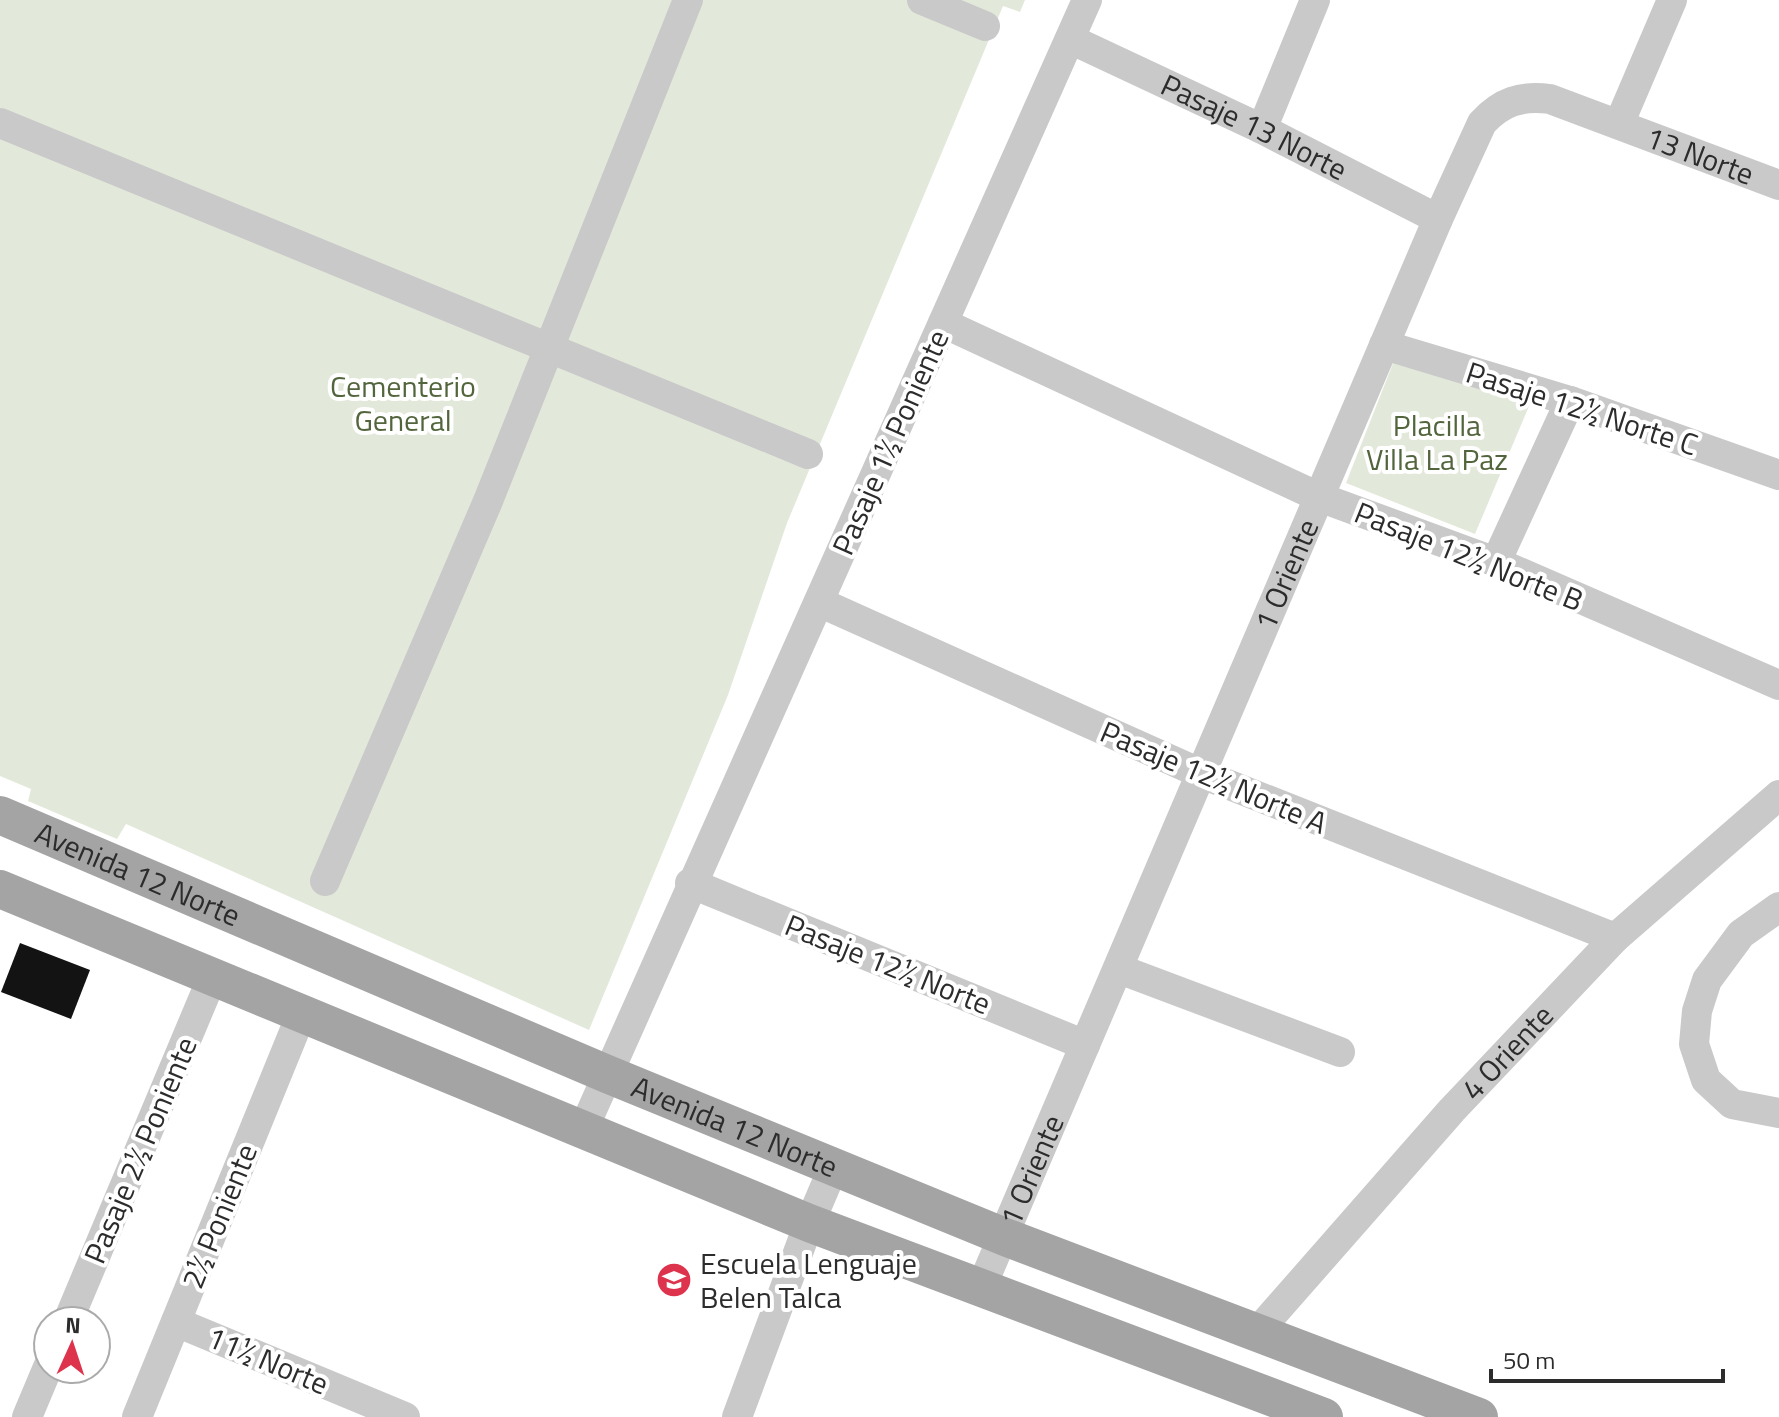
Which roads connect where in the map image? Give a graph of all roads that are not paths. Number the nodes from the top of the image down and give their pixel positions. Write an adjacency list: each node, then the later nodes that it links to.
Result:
1 (688, 0): 15 (street)
2 (922, 0): 6 (street)
3 (1087, 0): 7 (street, Pasaje 1½ Poniente)
4 (1315, 0): 10 (street)
5 (1672, 0): 9 (street)
6 (985, 26)
7 (1070, 39): 10 (street, Pasaje 13 Norte); 13 (street, Pasaje 1½ Poniente)
8 (0, 123): 15 (street)
9 (1619, 124): 11 (street, 13 Norte); 12 (street, 1 Oriente)
10 (1262, 129): 12 (street, Pasaje 13 Norte)
11 (1779, 185)
12 (1438, 219): 14 (street, 1 Oriente)
13 (943, 323): 19 (street, Pasaje 12½ Norte B); 21 (street, Pasaje 1½ Poniente)
14 (1384, 345): 16 (street, Pasaje 12½ Norte C); 19 (street, 1 Oriente)
15 (548, 347): 17 (street); 26 (street)
16 (1570, 401): 18 (street, Pasaje 12½ Norte C); 20 (street)
17 (808, 454)
18 (1779, 475)
19 (1319, 497): 20 (street, Pasaje 12½ Norte B); 23 (street, 1 Oriente)
20 (1496, 562): 22 (street, Pasaje 12½ Norte B)
21 (819, 602): 23 (street, Pasaje 12½ Norte A); 27 (street, Pasaje 1½ Poniente)
22 (1779, 685)
23 (1202, 774): 30 (street, Pasaje 12½ Norte A); 31 (street, 1 Oriente)
24 (1779, 795): 30 (street, 4 Oriente)
25 (0, 815): 36 (main road, Avenida 12 Norte)
26 (325, 881)
27 (690, 883): 34 (street, Pasaje 12½ Norte); 36 (street, Pasaje 1½ Poniente)
28 (0, 889): 32 (main road, Avenida 12 Norte)
29 (1779, 907): 37 (street)
30 (1615, 938): 45 (street, 4 Oriente)
31 (1119, 969): 34 (street, 1 Oriente); 35 (street)
32 (212, 978): 33 (main road, Avenida 12 Norte); 43 (street, Pasaje 2½ Poniente)
33 (301, 1015): 38 (main road, Avenida 12 Norte); 44 (street, 2½ Poniente)
34 (1085, 1045): 41 (street, 1 Oriente)
35 (1340, 1052)
36 (607, 1074): 38 (street, Pasaje 1½ Poniente); 39 (main road, Avenida 12 Norte)
37 (1779, 1113)
38 (583, 1130): 40 (main road, Avenida 12 Norte)
39 (834, 1166): 40 (street); 41 (main road, Avenida 12 Norte)
40 (809, 1223): 42 (main road, Avenida 12 Norte); 50 (street)
41 (1005, 1237): 42 (street, 1 Oriente); 45 (main road, Avenida 12 Norte)
42 (981, 1288): 51 (main road, Avenida 12 Norte)
43 (75, 1305)
44 (176, 1322): 48 (street, 2½ Poniente); 49 (street, 11½ Norte)
45 (1258, 1331): 52 (main road, Avenida 12 Norte)
46 (40, 1385): 47 (street)
47 (27, 1417)
48 (137, 1417)
49 (405, 1417)
50 (737, 1417)
51 (1324, 1417)
52 (1479, 1417)

